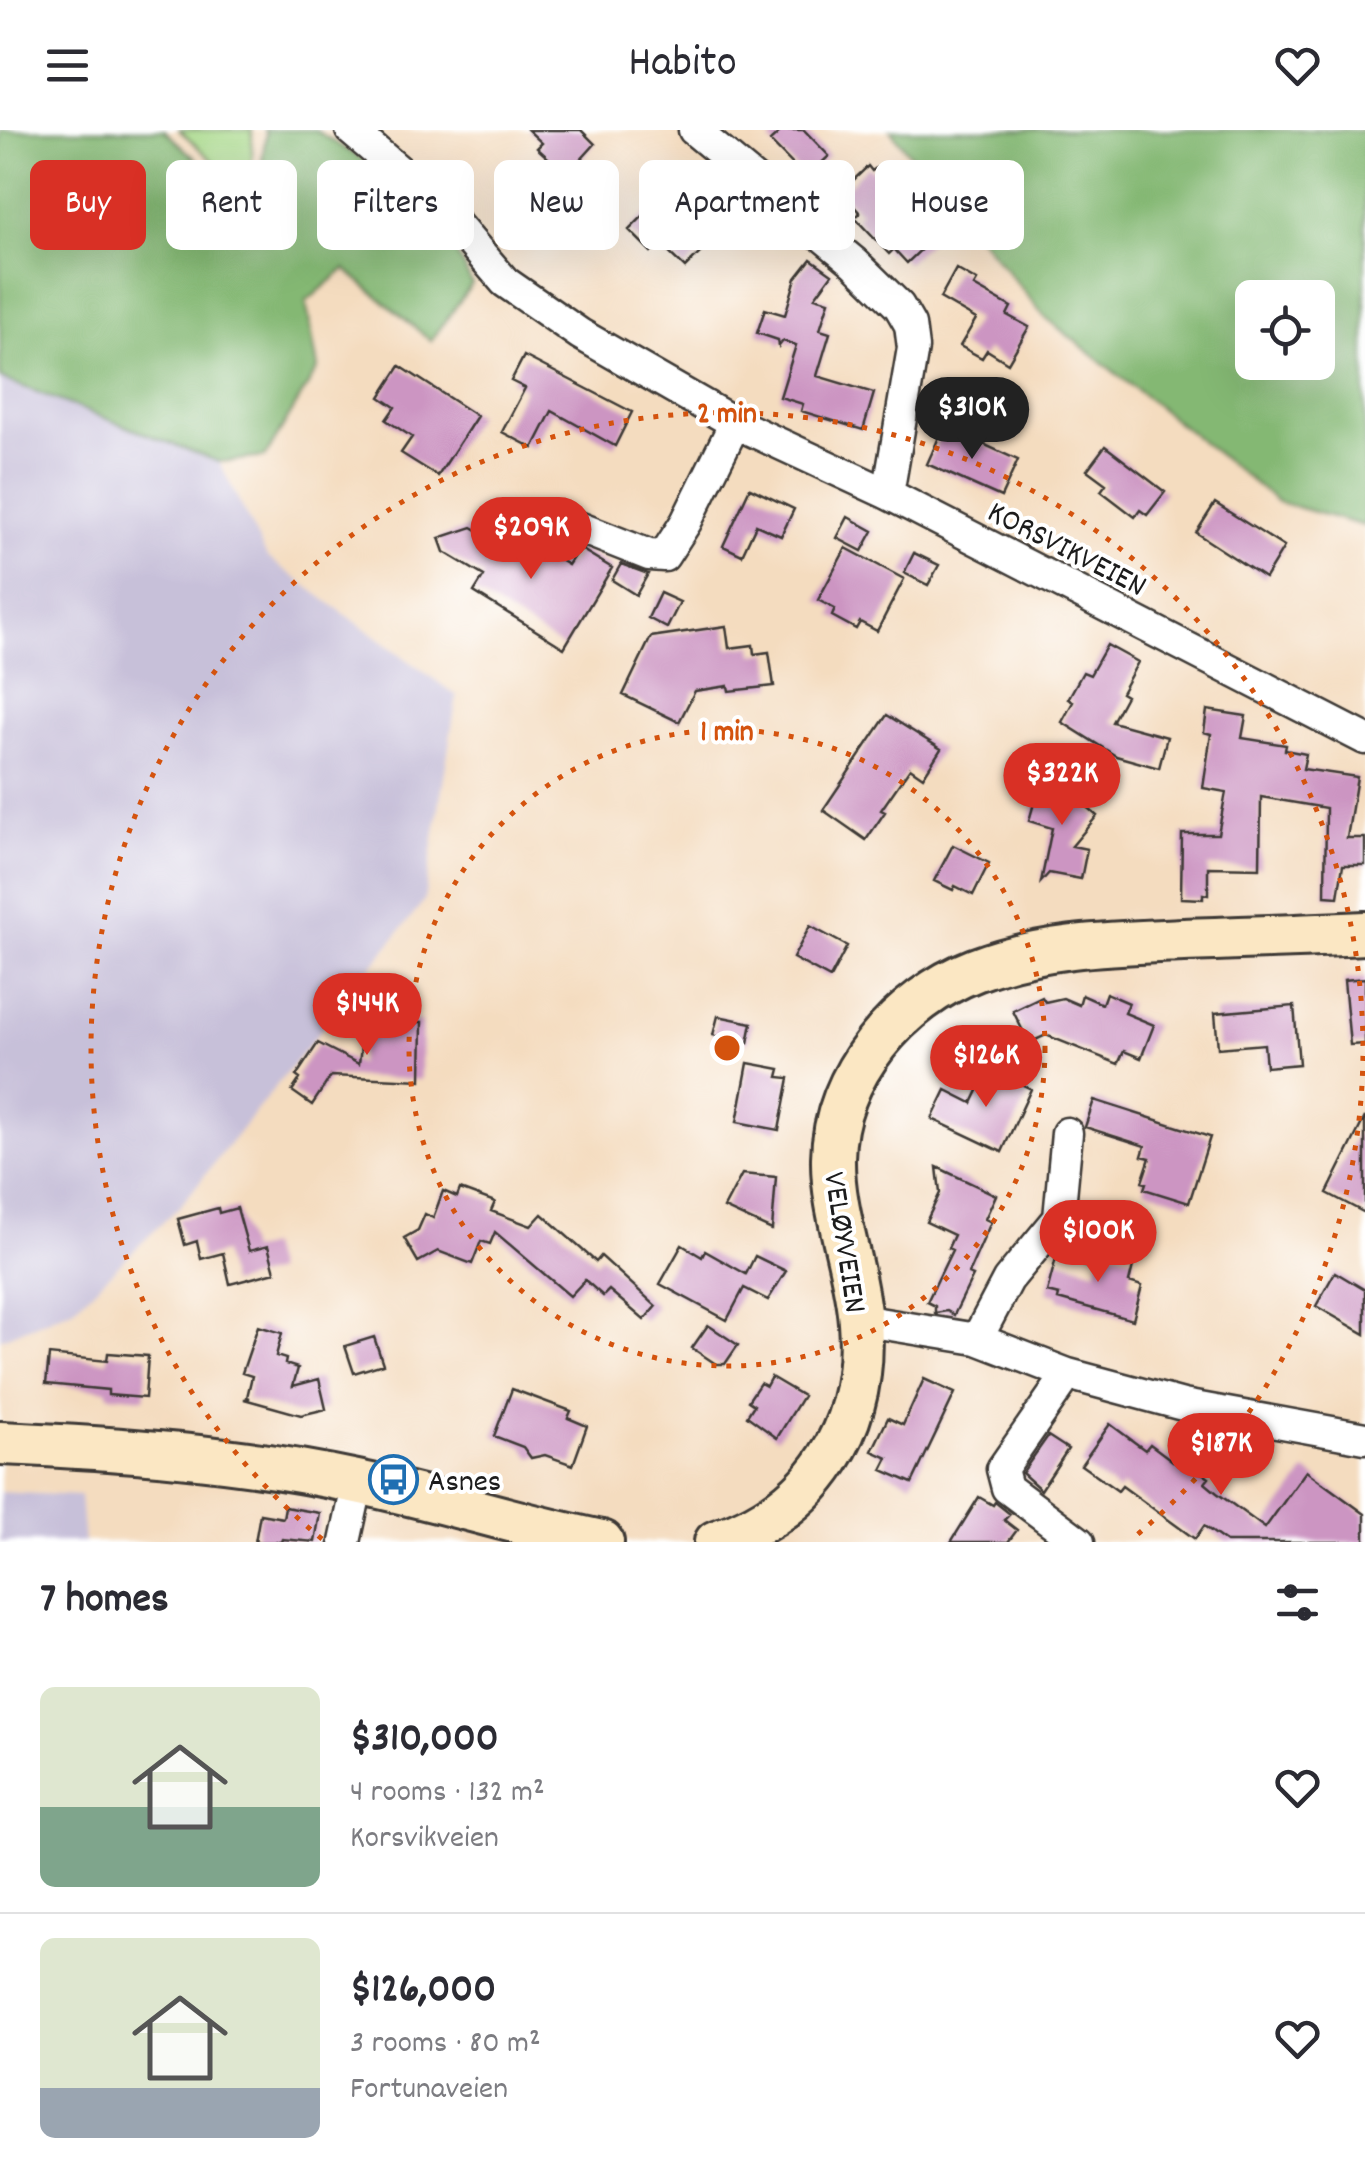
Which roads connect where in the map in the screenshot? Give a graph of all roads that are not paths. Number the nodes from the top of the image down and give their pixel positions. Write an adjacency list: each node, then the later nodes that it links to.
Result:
1 (351, 130): 3 (street, KORSVIKVEIEN)
2 (694, 130): 4 (street)
3 (735, 423): 4 (street, KORSVIKVEIEN); 5 (street)
4 (888, 494): 6 (street, KORSVIKVEIEN)
5 (563, 522)
6 (1365, 739)
7 (1365, 933): 9 (main road, VELØYVEIEN)
8 (1067, 1132): 10 (street)
9 (860, 1320): 10 (street); 17 (main road, VELØYVEIEN)
10 (977, 1339): 11 (street)
11 (1068, 1374): 12 (street); 18 (street)
12 (1365, 1438)
13 (0, 1443): 14 (main road)
14 (358, 1482): 15 (street); 16 (main road)
15 (344, 1542)
16 (602, 1542)
17 (716, 1542)
18 (1079, 1542)

